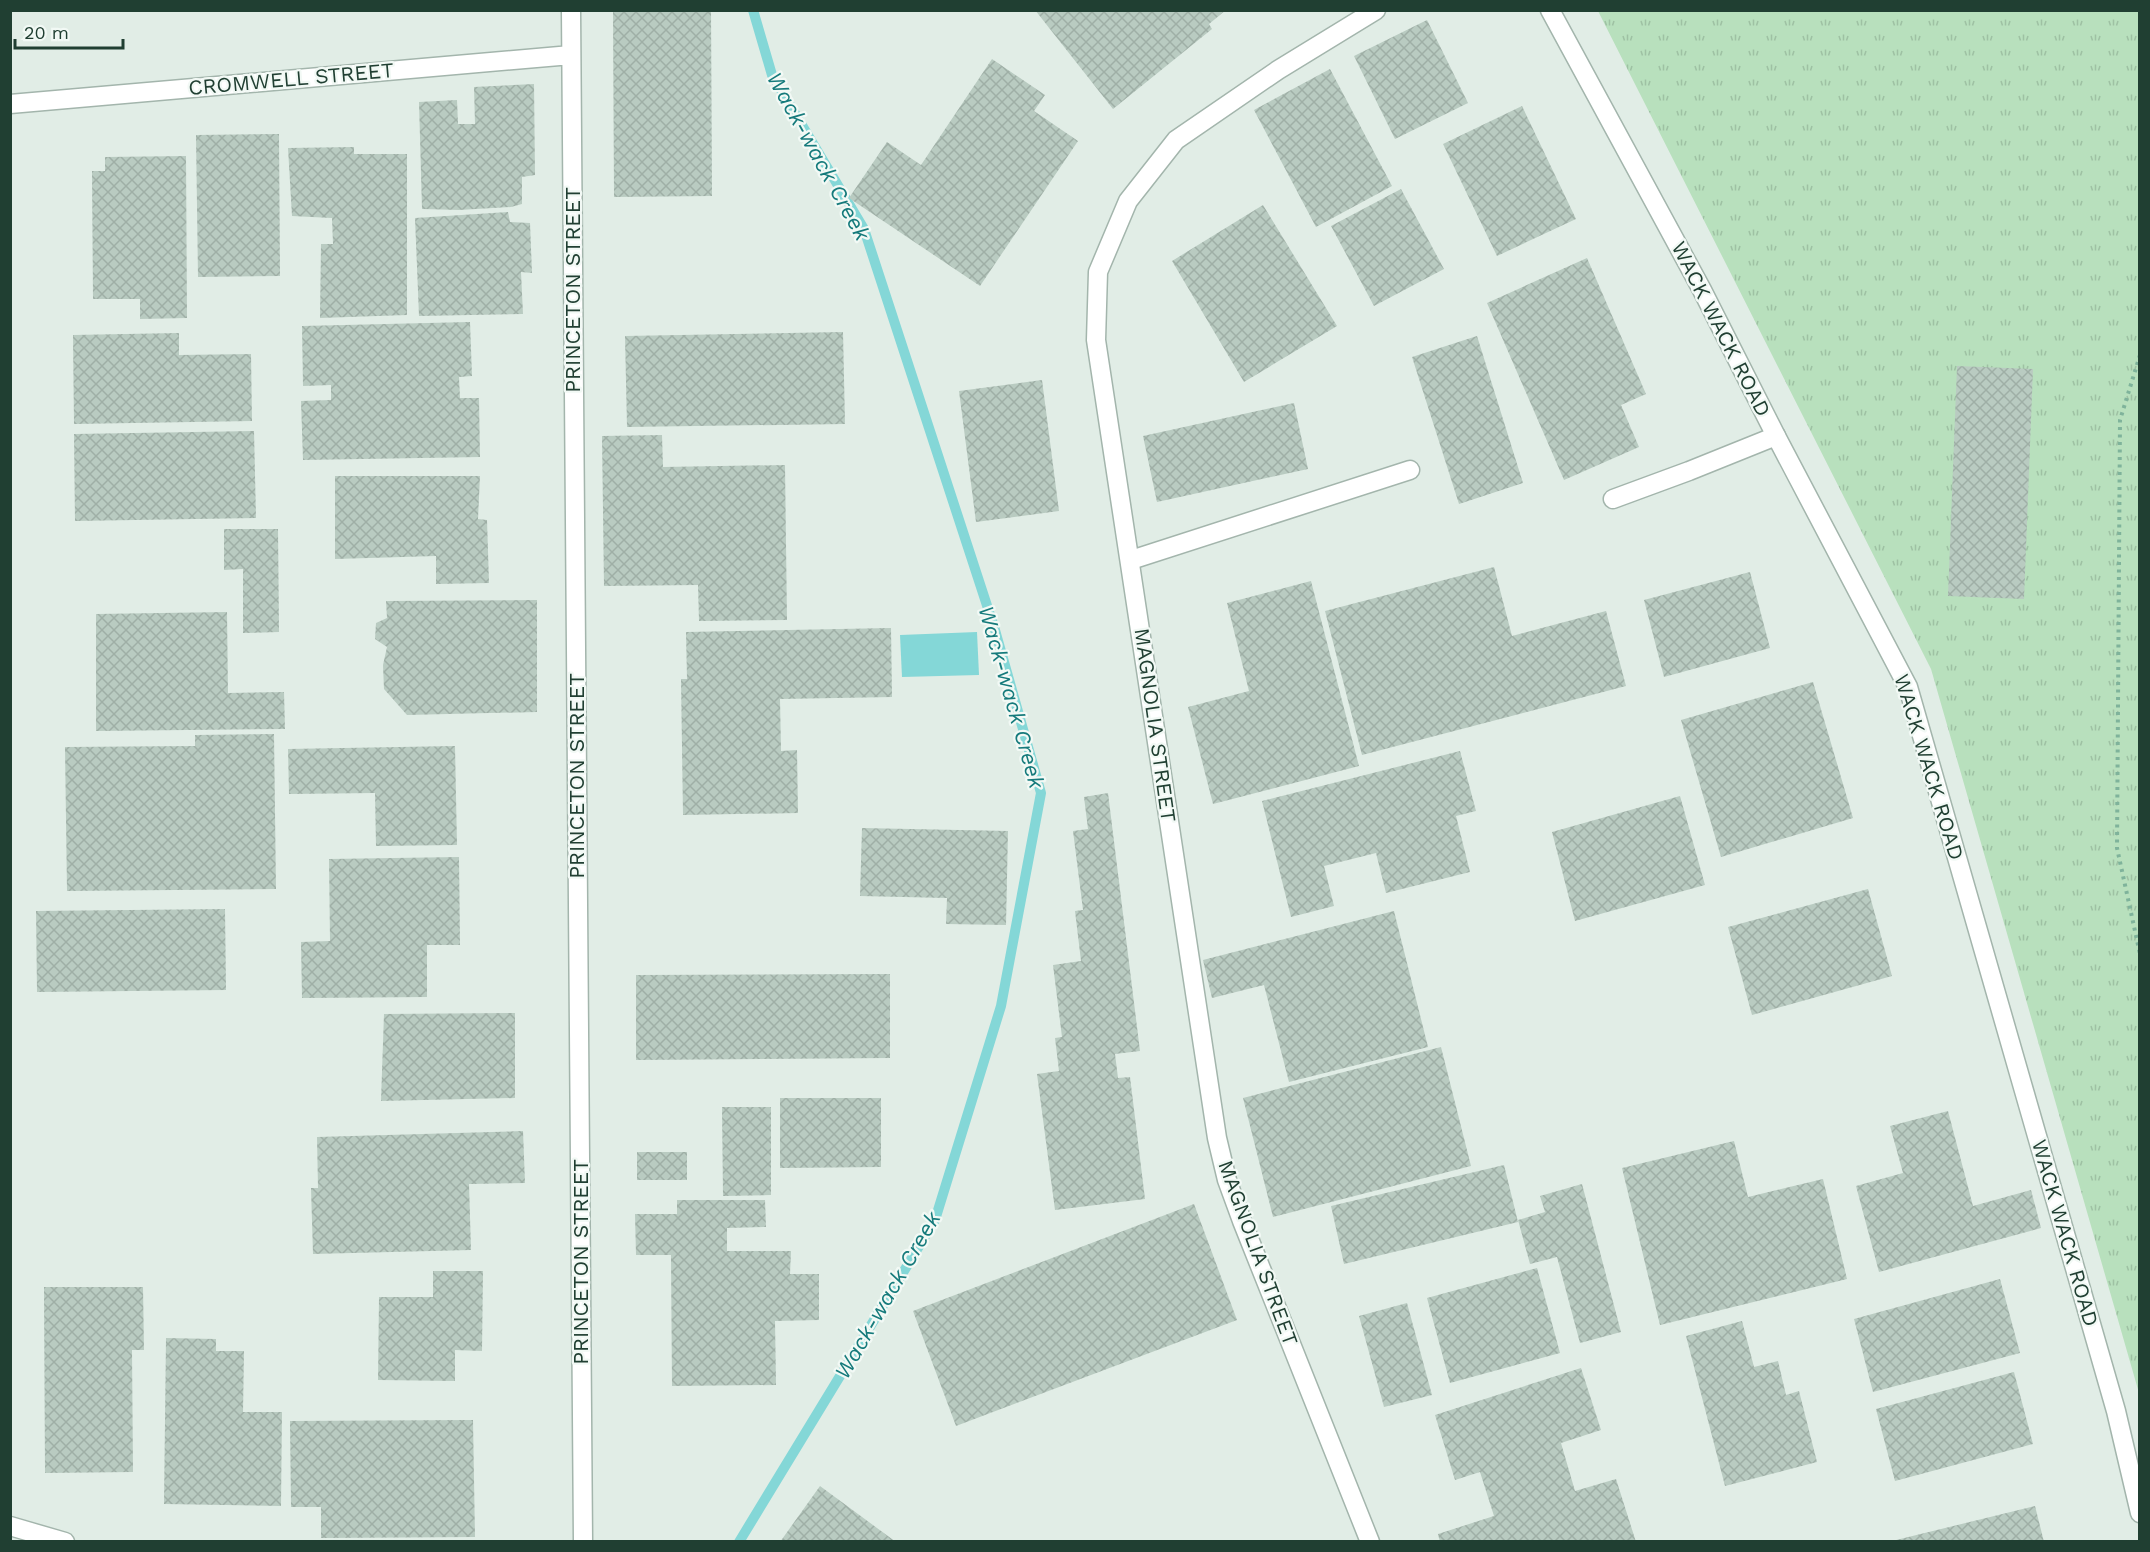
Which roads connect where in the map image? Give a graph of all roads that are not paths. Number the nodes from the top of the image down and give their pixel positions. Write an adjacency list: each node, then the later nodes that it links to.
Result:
1 (571, 10): 4 (street, PRINCETON STREET)
2 (1376, 10): 9 (street, MAGNOLIA STREET)
3 (1550, 10): 6 (street, WACK WACK ROAD)
4 (571, 54): 5 (street, CROMWELL STREET); 13 (street, PRINCETON STREET)
5 (10, 104)
6 (1776, 436): 8 (street); 10 (street, WACK WACK ROAD)
7 (1410, 470): 9 (street)
8 (1614, 499)
9 (1131, 560): 14 (street, MAGNOLIA STREET)
10 (2139, 1514)
11 (10, 1526): 12 (street)
12 (65, 1542)
13 (583, 1542)
14 (1370, 1542)

